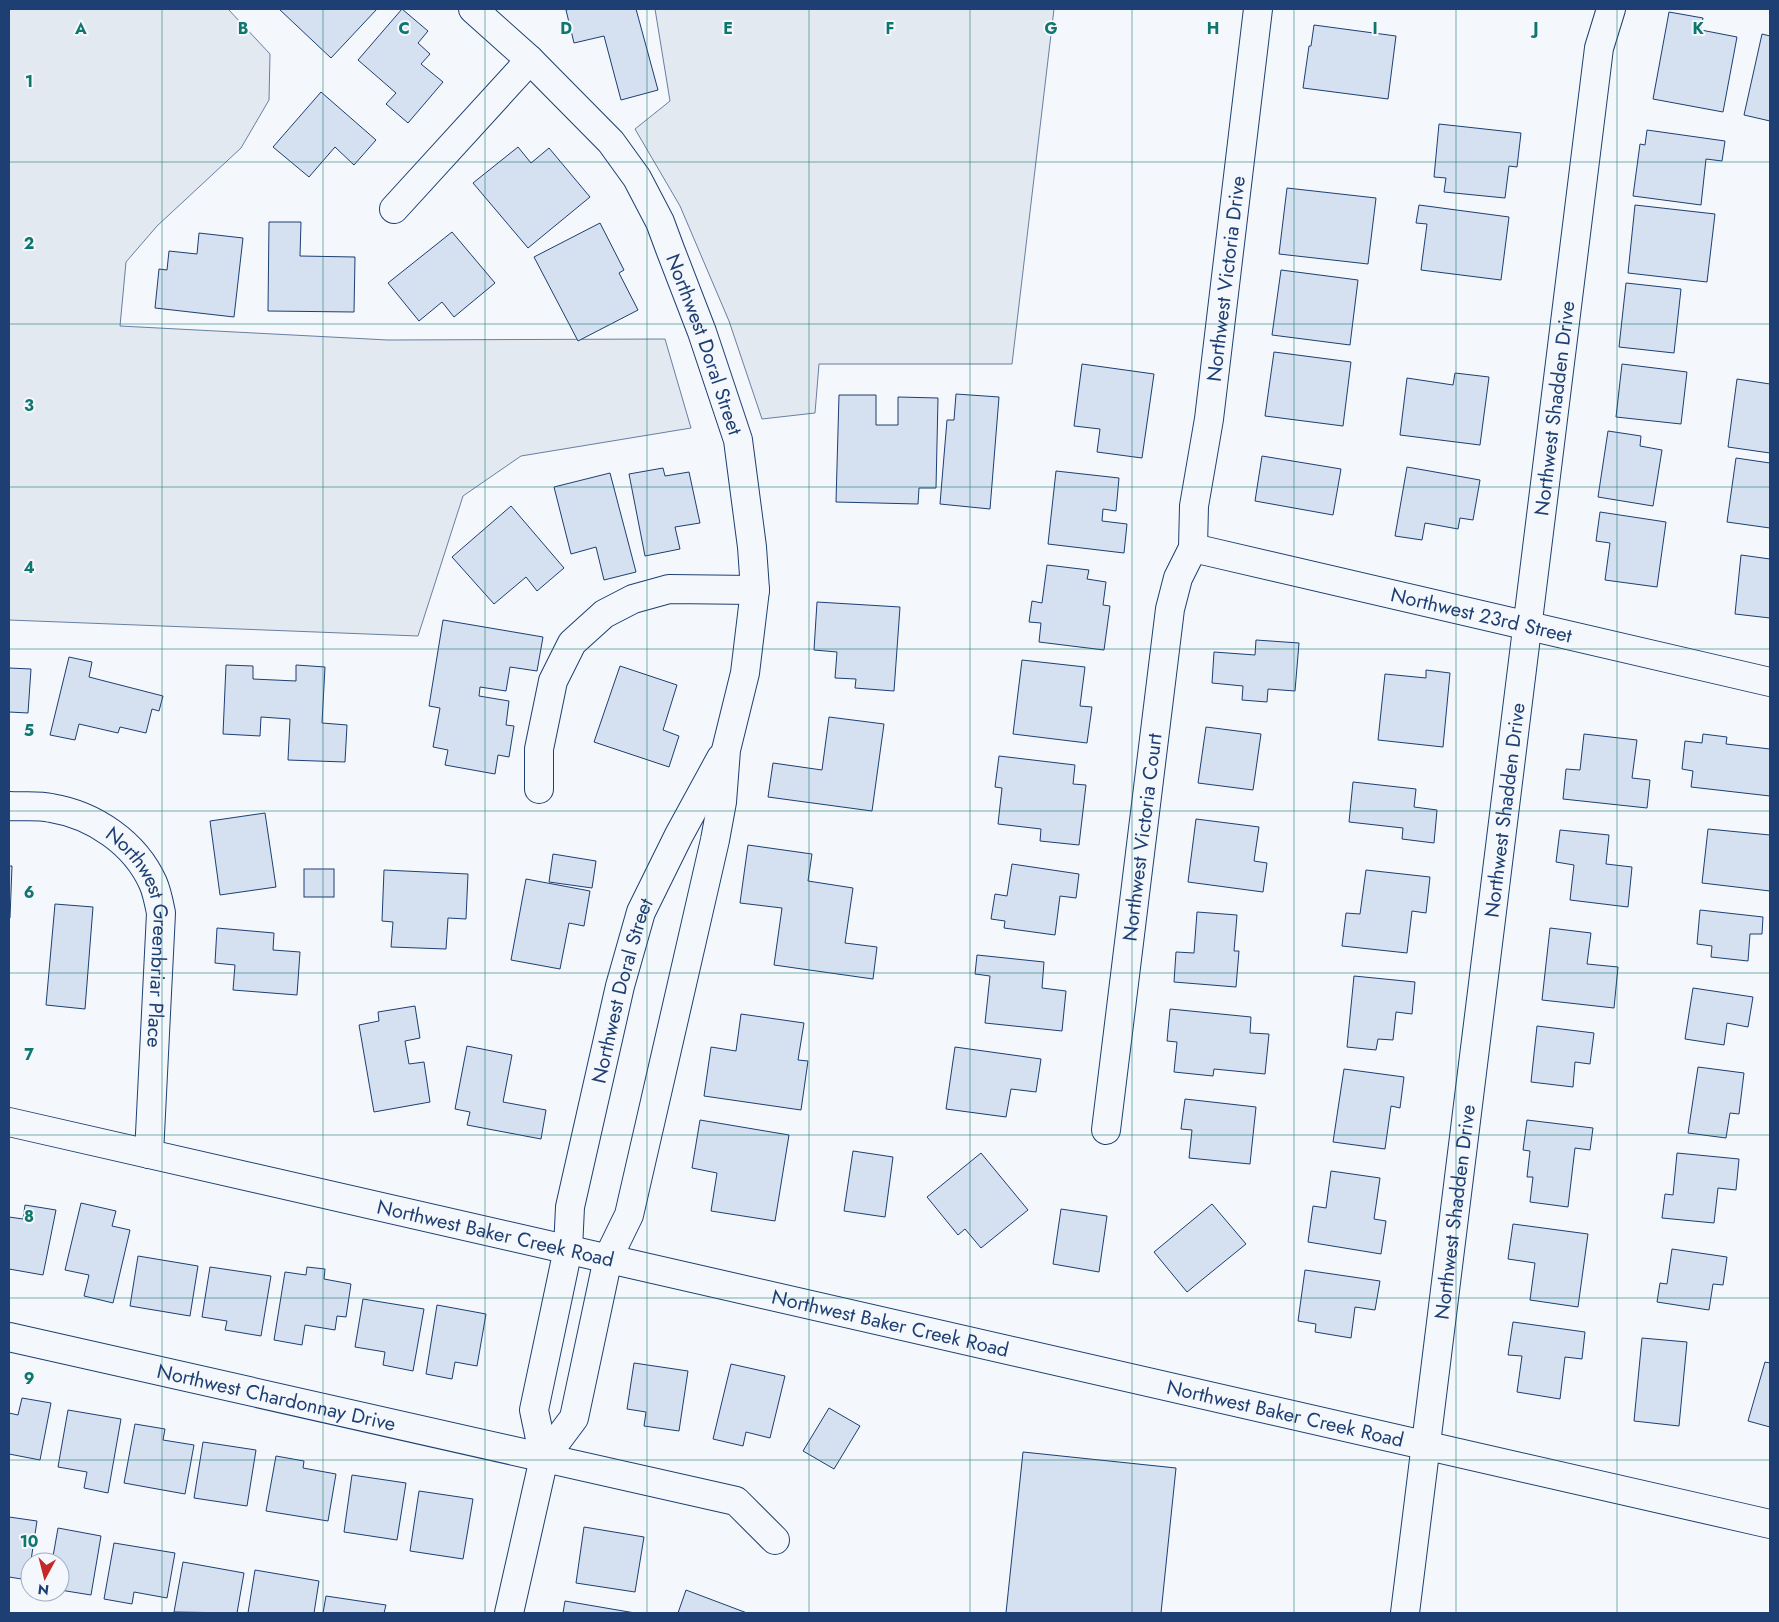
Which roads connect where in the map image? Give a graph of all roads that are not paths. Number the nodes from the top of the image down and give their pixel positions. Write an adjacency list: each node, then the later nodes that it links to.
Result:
1 (473, 9): 4 (street, Northwest Doral Street)
2 (1258, 9): 6 (street, Northwest Victoria Drive)
3 (1612, 9): 8 (street, Northwest Shadden Drive)
4 (530, 60): 5 (street); 7 (street, Northwest Doral Street)
5 (394, 209)
6 (1193, 548): 8 (street, Northwest 23rd Street); 14 (street, Northwest Victoria Court)
7 (755, 590): 10 (street, Northwest Doral Street); 11 (street)
8 (1527, 626): 9 (street, Northwest 23rd Street); 19 (street, Northwest Shadden Drive)
9 (1770, 682)
10 (726, 750): 16 (street, Northwest Doral Street); 17 (street, Northwest Doral Street)
11 (539, 789)
12 (9, 806): 15 (street, Northwest Greenbriar Place)
13 (9, 1122): 15 (street, Northwest Baker Creek Road)
14 (1106, 1130)
15 (149, 1154): 16 (street, Northwest Baker Creek Road)
16 (568, 1249): 17 (street, Northwest Baker Creek Road); 20 (street, Northwest Doral Street)
17 (608, 1258): 19 (street, Northwest Baker Creek Road); 20 (street, Northwest Doral Street)
18 (9, 1337): 20 (street, Northwest Chardonnay Drive)
19 (1427, 1445): 21 (street, Northwest Baker Creek Road); 24 (street, Northwest Shadden Drive)
20 (544, 1458): 22 (street, Northwest Chardonnay Drive); 23 (street)
21 (1770, 1524)
22 (775, 1540)
23 (509, 1613)
24 (1406, 1613)

